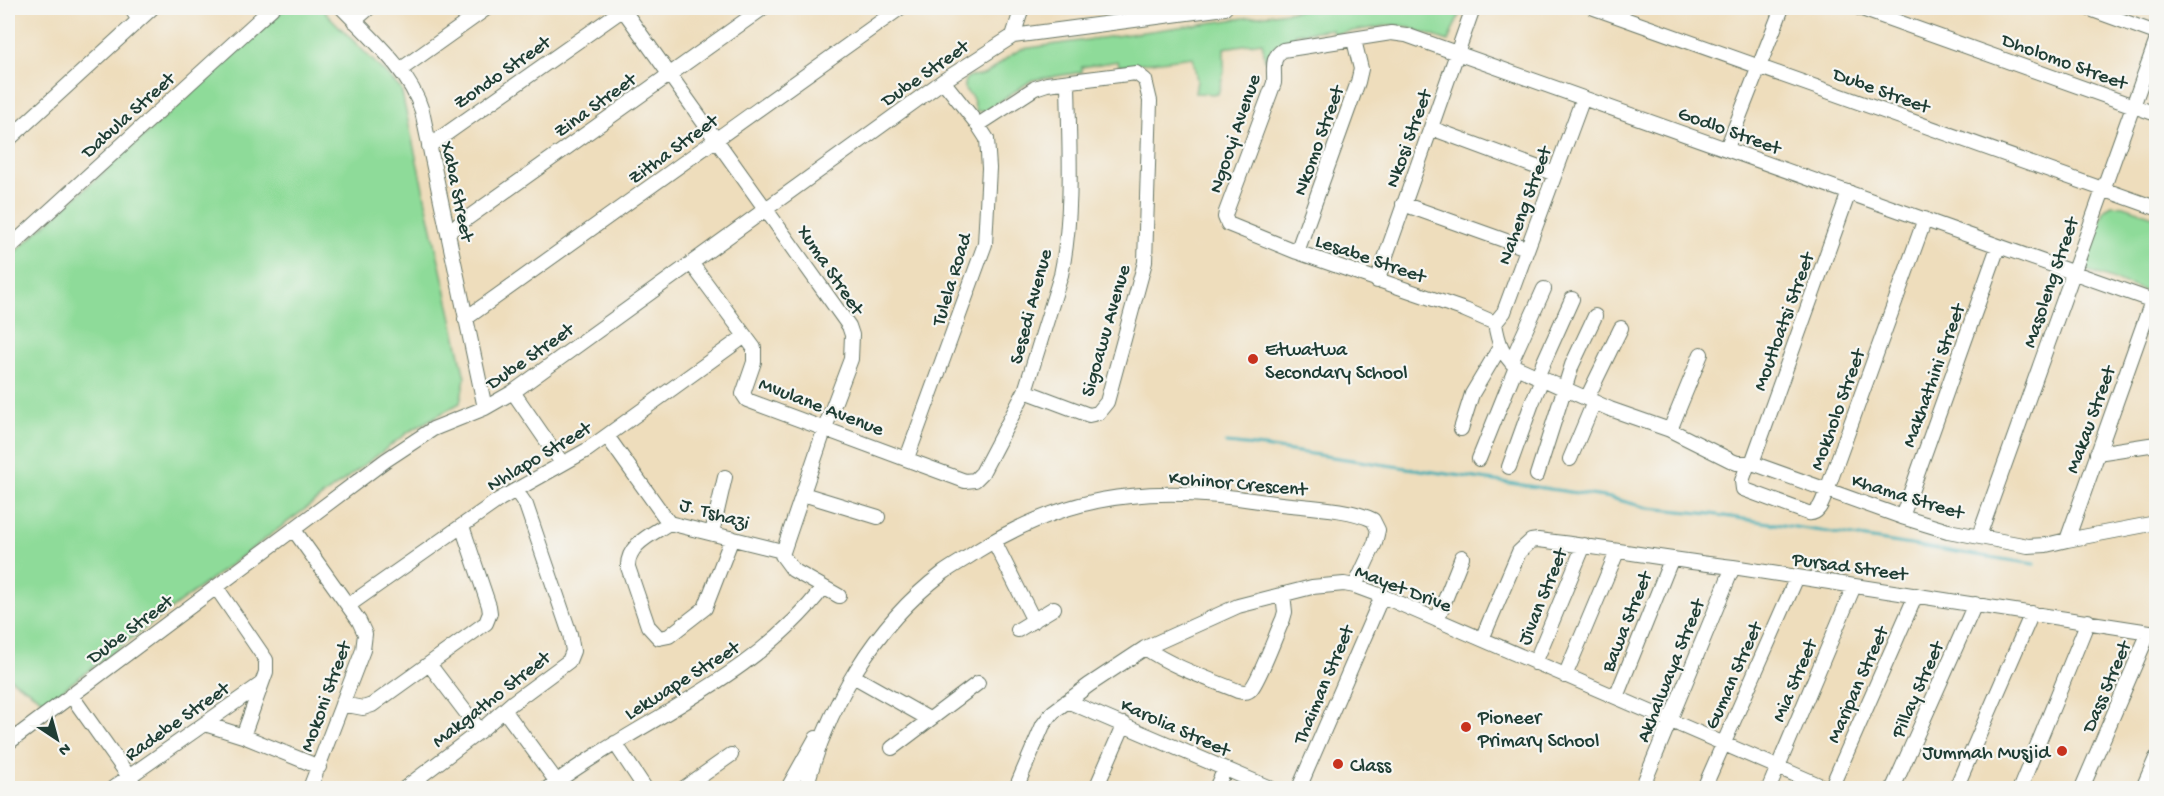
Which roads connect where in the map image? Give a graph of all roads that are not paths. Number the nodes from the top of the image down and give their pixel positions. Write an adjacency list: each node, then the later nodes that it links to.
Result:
1 (130, 8): 17 (street)
2 (152, 8): 17 (street)
3 (272, 8): 50 (street, Dabula Street)
4 (342, 8): 18 (street, Xaba Street)
5 (369, 8): 18 (street)
6 (487, 8): 26 (street)
7 (623, 8): 27 (street, Xuma Street); 37 (street, Zondo Street)
8 (763, 8): 27 (street, Zina Street)
9 (900, 8): 35 (street, Zitha Street)
10 (1022, 8): 20 (street)
11 (1219, 8): 20 (street)
12 (1473, 8): 24 (street, Nkosi Street)
13 (1594, 8): 25 (street, Dube Street)
14 (1782, 8): 25 (street)
15 (1859, 8): 31 (street, Dholomo Street)
16 (2087, 8): 19 (street)
17 (139, 20): 36 (street)
18 (354, 21): 26 (street, Xaba Street)
19 (2157, 33)
20 (1013, 36): 28 (street, Dube Street)
21 (1354, 40): 23 (street, Godlo Street); 24 (street, Godlo Street); 51 (street, Nkomo Street)
22 (2157, 42): 31 (street, Masoleng Street)
23 (1283, 50): 46 (street, Ngooyi Avenue)
24 (1457, 53): 30 (street, Godlo Street); 34 (street, Nkosi Street)
25 (1760, 66): 38 (street); 40 (street, Dube Street)
26 (400, 70): 37 (street, Xaba Street)
27 (670, 74): 35 (street, Xuma Street); 47 (street, Zina Street)
28 (943, 81): 33 (street, Tulela Road); 44 (street, Dube Street)
29 (1068, 82): 33 (street); 68 (street, Sesedi Avenue); 68 (street, Sigoawu Avenue)
30 (1583, 98): 38 (street, Godlo Street); 39 (street, Naheng Street)
31 (2134, 105): 32 (street, Dholomo Street); 40 (street, Masoleng Street)
32 (2157, 114)
33 (978, 125): 78 (street, Tulela Road)
34 (1431, 128): 39 (street); 42 (street, Nkosi Street)
35 (717, 139): 44 (street, Xuma Street); 59 (street, Zitha Street)
36 (8, 140)
37 (429, 146): 47 (street, Xaba Street)
38 (1727, 148): 41 (street, Godlo Street)
39 (1555, 174): 49 (street, Naheng Street)
40 (2102, 189): 43 (street, Dube Street); 53 (street, Masoleng Street)
41 (1849, 192): 45 (street, Godlo Street); 83 (street, Moutloatsi Street)
42 (1403, 204): 49 (street); 54 (street, Nkosi Street)
43 (2157, 208)
44 (767, 209): 52 (street, Dube Street); 72 (street, Xuma Street)
45 (1925, 219): 48 (street, Godlo Street); 87 (street, Mokholo Street)
46 (1234, 227): 51 (street, Lesabe Street)
47 (448, 232): 59 (street, Xaba Street)
48 (1998, 247): 53 (street, Godlo Street); 91 (street, Makhathini Street)
49 (1526, 248): 60 (street, Naheng Street)
50 (8, 249)
51 (1297, 252): 54 (street, Lesabe Street)
52 (691, 263): 62 (street, Mvulane Avenue); 69 (street, Dube Street)
53 (2074, 274): 57 (street, Godlo Street); 97 (street, Masoleng Street)
54 (1377, 281): 60 (street, Lesabe Street)
55 (1544, 289): 65 (street)
56 (1572, 299): 66 (street)
57 (2154, 301): 77 (street, Makau Street)
58 (1595, 316): 67 (street)
59 (465, 319): 71 (street, Xaba Street)
60 (1495, 323): 63 (street)
61 (1621, 328): 70 (street)
62 (745, 336): 72 (street, Mvulane Avenue); 75 (street, Nhlapo Street)
63 (1500, 347): 65 (street); 73 (street)
64 (1701, 354): 74 (street)
65 (1513, 364): 66 (street, Khama Street); 80 (street)
66 (1540, 378): 67 (street, Khama Street); 84 (street)
67 (1566, 389): 70 (street, Khama Street); 85 (street)
68 (1025, 391): 79 (street, Sesedi Avenue)
69 (513, 392): 71 (street, Dube Street); 82 (street)
70 (1591, 400): 74 (street, Khama Street); 81 (street)
71 (485, 408): 95 (street, Dube Street)
72 (825, 428): 78 (street, Mvulane Avenue); 89 (street, Xuma Street)
73 (1461, 429)
74 (1670, 430): 83 (street, Khama Street)
75 (607, 436): 82 (street, Nhlapo Street); 92 (street, J. Tshazi)
76 (2157, 444): 77 (street)
77 (2097, 453): 100 (street, Makau Street)
78 (907, 458): 79 (street, Mvulane Avenue)
79 (990, 459)
80 (1479, 459)
81 (1570, 459)
82 (562, 463): 88 (street, Nhlapo Street)
83 (1750, 463): 87 (street, Khama Street); 87 (street, Mokholo Street)
84 (1509, 467)
85 (1537, 475)
86 (725, 477): 96 (street)
87 (1827, 490): 91 (street, Khama Street)
88 (514, 492): 94 (street, Nhlapo Street); 137 (street, Makgatho Street)
89 (803, 494): 90 (street); 102 (street, Xuma Street)
90 (878, 517)
91 (1902, 517): 97 (street, Khama Street)
92 (669, 523): 96 (street, J. Tshazi); 98 (street)
93 (2157, 523): 100 (street, Khama Street)
94 (462, 525): 117 (street, Nhlapo Street); 128 (street)
95 (294, 530): 110 (street, Dube Street); 117 (street, Mokoni Street)
96 (712, 533): 98 (street, J. Tshazi)
97 (1979, 536): 100 (street, Khama Street)
98 (732, 538): 102 (street, J. Tshazi)
99 (994, 541): 108 (street, Kohinor Crescent); 121 (street); 130 (street, Kohinor Crescent)
100 (2061, 542)
101 (1584, 545): 103 (street, Pursad Street); 125 (street, Pursad Street); 127 (street, Jivan Street)
102 (782, 551): 111 (street)
103 (1617, 552): 105 (street, Pursad Street); 129 (street)
104 (1462, 557): 120 (street)
105 (1671, 560): 106 (street, Pursad Street); 134 (street, Bawa Street)
106 (1733, 567): 107 (street, Pursad Street); 139 (street, Akhalwaya Street)
107 (1797, 578): 109 (street, Pursad Street); 147 (street, Guman Street)
108 (1355, 586): 112 (street, Mayet Drive); 115 (street, Mayet Drive)
109 (1854, 586): 113 (street, Pursad Street); 152 (street, Mia Street)
110 (216, 587): 132 (street, Radebe Street); 133 (street, Dube Street)
111 (823, 588): 114 (street); 146 (street, Lekwape Street)
112 (1283, 594): 126 (street, Mayet Drive); 126 (street)
113 (1916, 595): 116 (street, Pursad Street); 172 (street, Maripan Street)
114 (838, 596)
115 (1382, 596): 120 (street, Mayet Drive); 167 (street, Thaiman Street)
116 (1975, 604): 119 (street, Pursad Street); 173 (street, Pillay Street)
117 (349, 605): 136 (street, Mokoni Street)
118 (1054, 608): 121 (street)
119 (2032, 613): 122 (street, Pursad Street); 174 (street)
120 (1437, 620): 125 (street, Mayet Drive)
121 (1034, 621): 123 (street)
122 (2088, 621): 124 (street, Pursad Street); 175 (street)
123 (1018, 630)
124 (2153, 632): 176 (street, Dass Street)
125 (1482, 639): 127 (street, Mayet Drive)
126 (1145, 648): 135 (street, Mayet Drive)
127 (1535, 663): 129 (street, Mayet Drive)
128 (429, 664): 136 (street); 143 (street)
129 (1565, 675): 134 (street, Mayet Drive)
130 (853, 676): 138 (street); 142 (street, Kohinor Crescent)
131 (978, 683): 138 (street)
132 (261, 684): 140 (street, Radebe Street); 144 (street, Radebe Street)
133 (71, 695): 145 (street, Dube Street); 155 (street)
134 (1616, 697): 139 (street, Mayet Drive)
135 (1067, 700): 141 (street, Karolia Street); 163 (street, Mayet Drive)
136 (342, 704): 151 (street, Mokoni Street)
137 (504, 710): 143 (street, Makgatho Street); 154 (street)
138 (929, 719): 148 (street)
139 (1670, 722): 147 (street, Mayet Drive); 168 (street, Akhalwaya Street)
140 (205, 724): 144 (street); 155 (street, Radebe Street)
141 (1124, 724): 153 (street, Karolia Street); 164 (street)
142 (827, 725): 161 (street); 162 (street, Kohinor Crescent)
143 (480, 731): 158 (street, Makgatho Street)
144 (243, 736): 151 (street)
145 (8, 743)
146 (615, 743): 154 (street, Lekwape Street); 159 (street)
147 (1723, 744): 152 (street, Mayet Drive); 169 (street, Guman Street)
148 (892, 748)
149 (730, 755): 160 (street)
150 (2157, 758): 177 (street)
151 (319, 767): 157 (street, Mokoni Street)
152 (1778, 767): 170 (street, Mia Street); 171 (street, Mayet Drive)
153 (1225, 769): 165 (street); 166 (street, Karolia Street)
154 (553, 785)
155 (135, 786): 156 (street, Radebe Street)
156 (113, 789)
157 (310, 789)
158 (405, 789)
159 (645, 789)
160 (684, 789)
161 (788, 789)
162 (806, 789)
163 (1016, 789)
164 (1096, 789)
165 (1216, 789)
166 (1270, 789)
167 (1299, 789)
168 (1642, 789)
169 (1704, 789)
170 (1768, 789)
171 (1826, 789)
172 (1831, 789)
173 (1893, 789)
174 (1956, 789)
175 (2020, 789)
176 (2082, 789)
177 (2143, 789)

